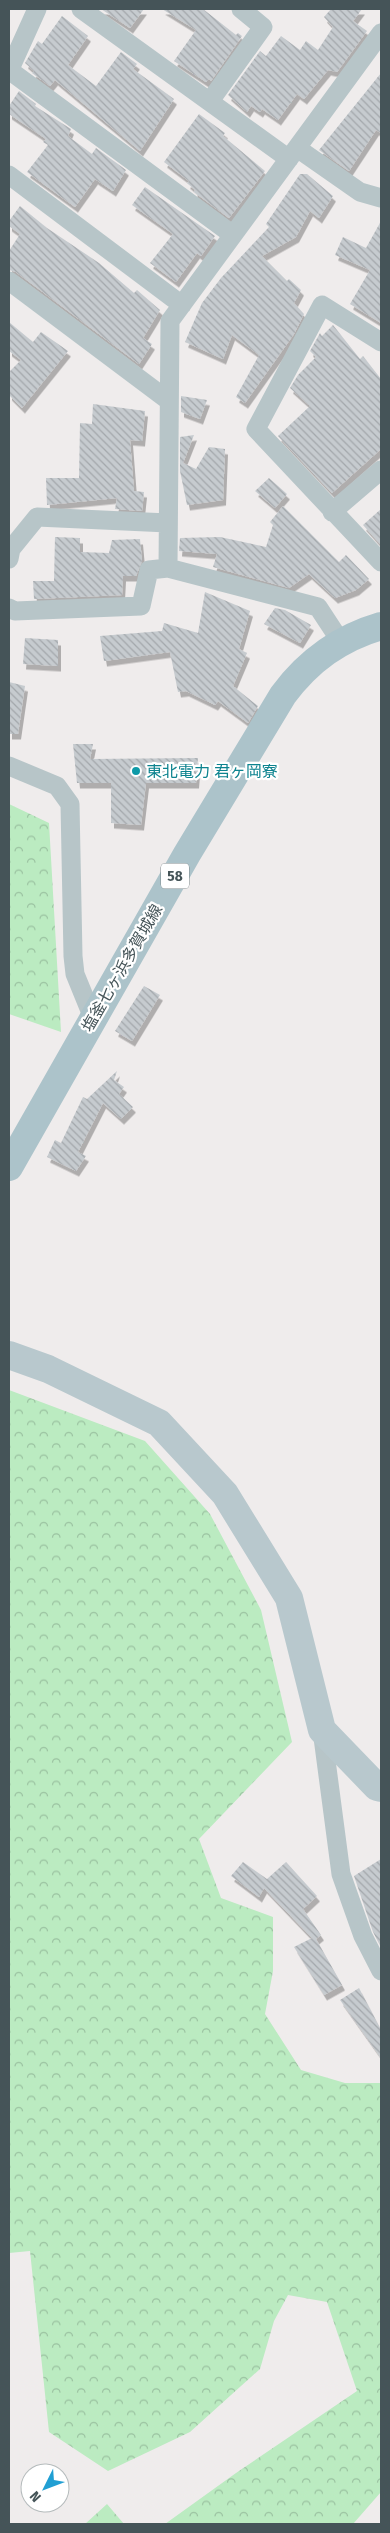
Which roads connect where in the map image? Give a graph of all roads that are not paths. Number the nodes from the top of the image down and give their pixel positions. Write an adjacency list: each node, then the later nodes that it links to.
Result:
1 (37, 9): 5 (street)
2 (81, 9): 7 (street)
3 (241, 9): 7 (street)
4 (381, 33): 8 (street)
5 (14, 46): 6 (street)
6 (9, 71): 11 (street)
7 (210, 102): 8 (street)
8 (293, 154): 10 (street); 11 (street)
9 (9, 175): 13 (street)
10 (381, 198)
11 (233, 235): 13 (street)
12 (9, 281): 15 (street)
13 (182, 305): 15 (street)
14 (381, 342): 17 (street)
15 (169, 401): 18 (street)
16 (381, 470): 17 (street)
17 (332, 512): 20 (street)
18 (168, 523): 19 (street); 21 (street)
19 (9, 560)
20 (381, 562)
21 (168, 568): 22 (street); 24 (street)
22 (9, 608)
23 (381, 626): 24 (main road, 塩釜七ヶ浜多賀城線 / 58)
24 (341, 642): 26 (main road, 塩釜七ヶ浜多賀城線 / 58)
25 (9, 766): 26 (street)
26 (93, 1018): 27 (main road, 塩釜七ヶ浜多賀城線 / 58)
27 (9, 1167)
28 (9, 1355): 29 (street)
29 (322, 1730): 30 (street); 31 (street)
30 (381, 1788)
31 (381, 1971)

